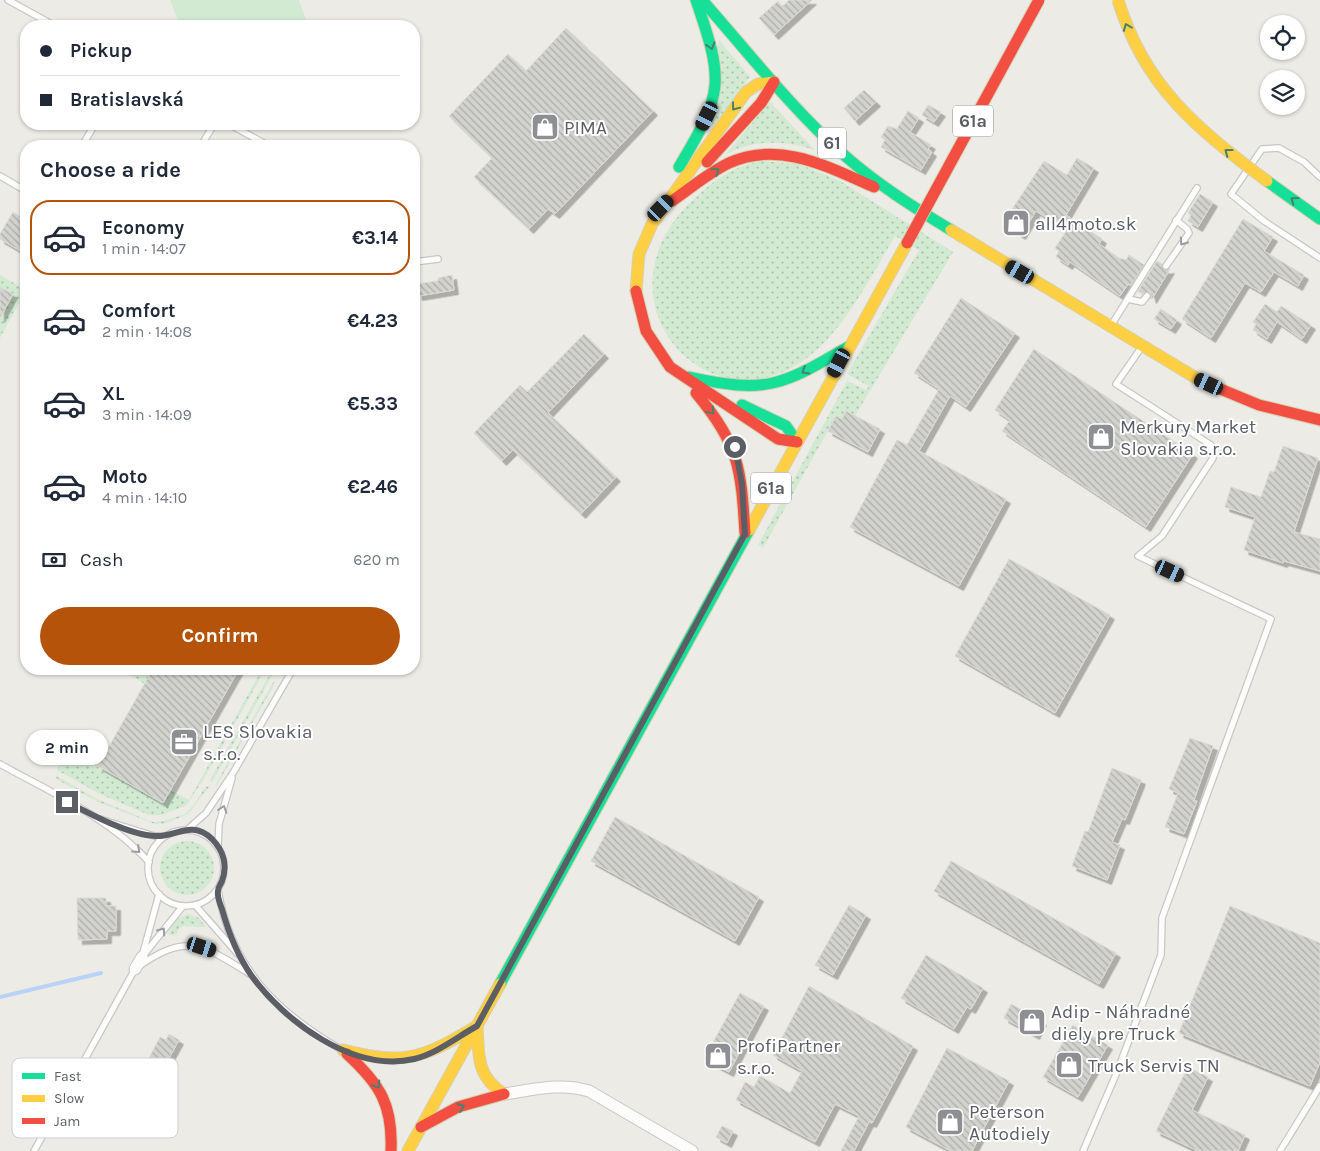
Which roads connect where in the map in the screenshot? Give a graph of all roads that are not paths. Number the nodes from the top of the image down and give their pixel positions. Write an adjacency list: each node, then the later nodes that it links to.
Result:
1 (8, 0): 6 (lane)
2 (696, 0): 15 (main road, 61a, one-way to 15)
3 (702, 0): 7 (main road, 61)
4 (1040, 0): 26 (main road, 61a, bridge)
5 (1118, 0): 16 (main road, one-way to 5, bridge)
6 (45, 20)
7 (774, 82): 14 (main road, 61); 15 (main road, 61a); 15 (main road, 61a, one-way to 15)
8 (240, 130): 9 (lane)
9 (258, 140)
10 (0, 176): 12 (lane)
11 (1320, 177): 18 (lane)
12 (20, 188)
13 (1197, 188): 17 (lane)
14 (897, 197): 15 (main road, one-way to 14); 24 (main road, 61)
15 (661, 208): 27 (main road, 61a)
16 (1320, 219)
17 (1176, 220): 21 (lane, one-way to 21); 23 (lane)
18 (1320, 258)
19 (438, 259): 20 (lane)
20 (420, 261)
21 (1166, 266)
22 (1148, 296): 23 (lane)
23 (1128, 298): 24 (lane)
24 (1110, 326): 25 (main road, 61)
25 (1143, 346): 28 (main road, 61); 59 (lane)
26 (848, 347): 27 (main road, one-way to 27); 29 (main road, 61a)
27 (679, 374): 29 (main road, 61a); 30 (main road, 61a, one-way to 30)
28 (1320, 420)
29 (797, 442): 30 (main road, 61a)
30 (745, 534): 47 (main road, 61a)
31 (290, 675): 33 (lane)
32 (0, 764): 34 (lane)
33 (233, 773): 35 (lane); 37 (lane, one-way to 33)
34 (96, 818): 36 (lane); 38 (lane, one-way to 38)
35 (188, 829): 36 (lane); 37 (lane)
36 (166, 836): 38 (lane)
37 (218, 846): 39 (lane)
38 (149, 862): 40 (lane)
39 (218, 890): 41 (lane); 43 (lane)
40 (159, 894): 42 (lane); 44 (lane)
41 (195, 905): 42 (lane); 43 (lane)
42 (183, 906): 44 (lane, one-way to 42)
43 (240, 956): 46 (lane)
44 (142, 957): 45 (street)
45 (135, 969): 46 (lane); 49 (lane)
46 (250, 974): 48 (lane)
47 (477, 1026): 48 (main road); 51 (main road); 52 (main road, 61a)
48 (343, 1050): 56 (main road, one-way to 56)
49 (86, 1058)
50 (1320, 1086): 60 (lane)
51 (504, 1094): 52 (main road, one-way to 51); 54 (street)
52 (421, 1127): 57 (main road, 61a)
53 (41, 1138): 55 (lane)
54 (674, 1147): 58 (street)
55 (34, 1151)
56 (391, 1151)
57 (408, 1151)
58 (692, 1151)
59 (1083, 1151)
60 (1280, 1151)

